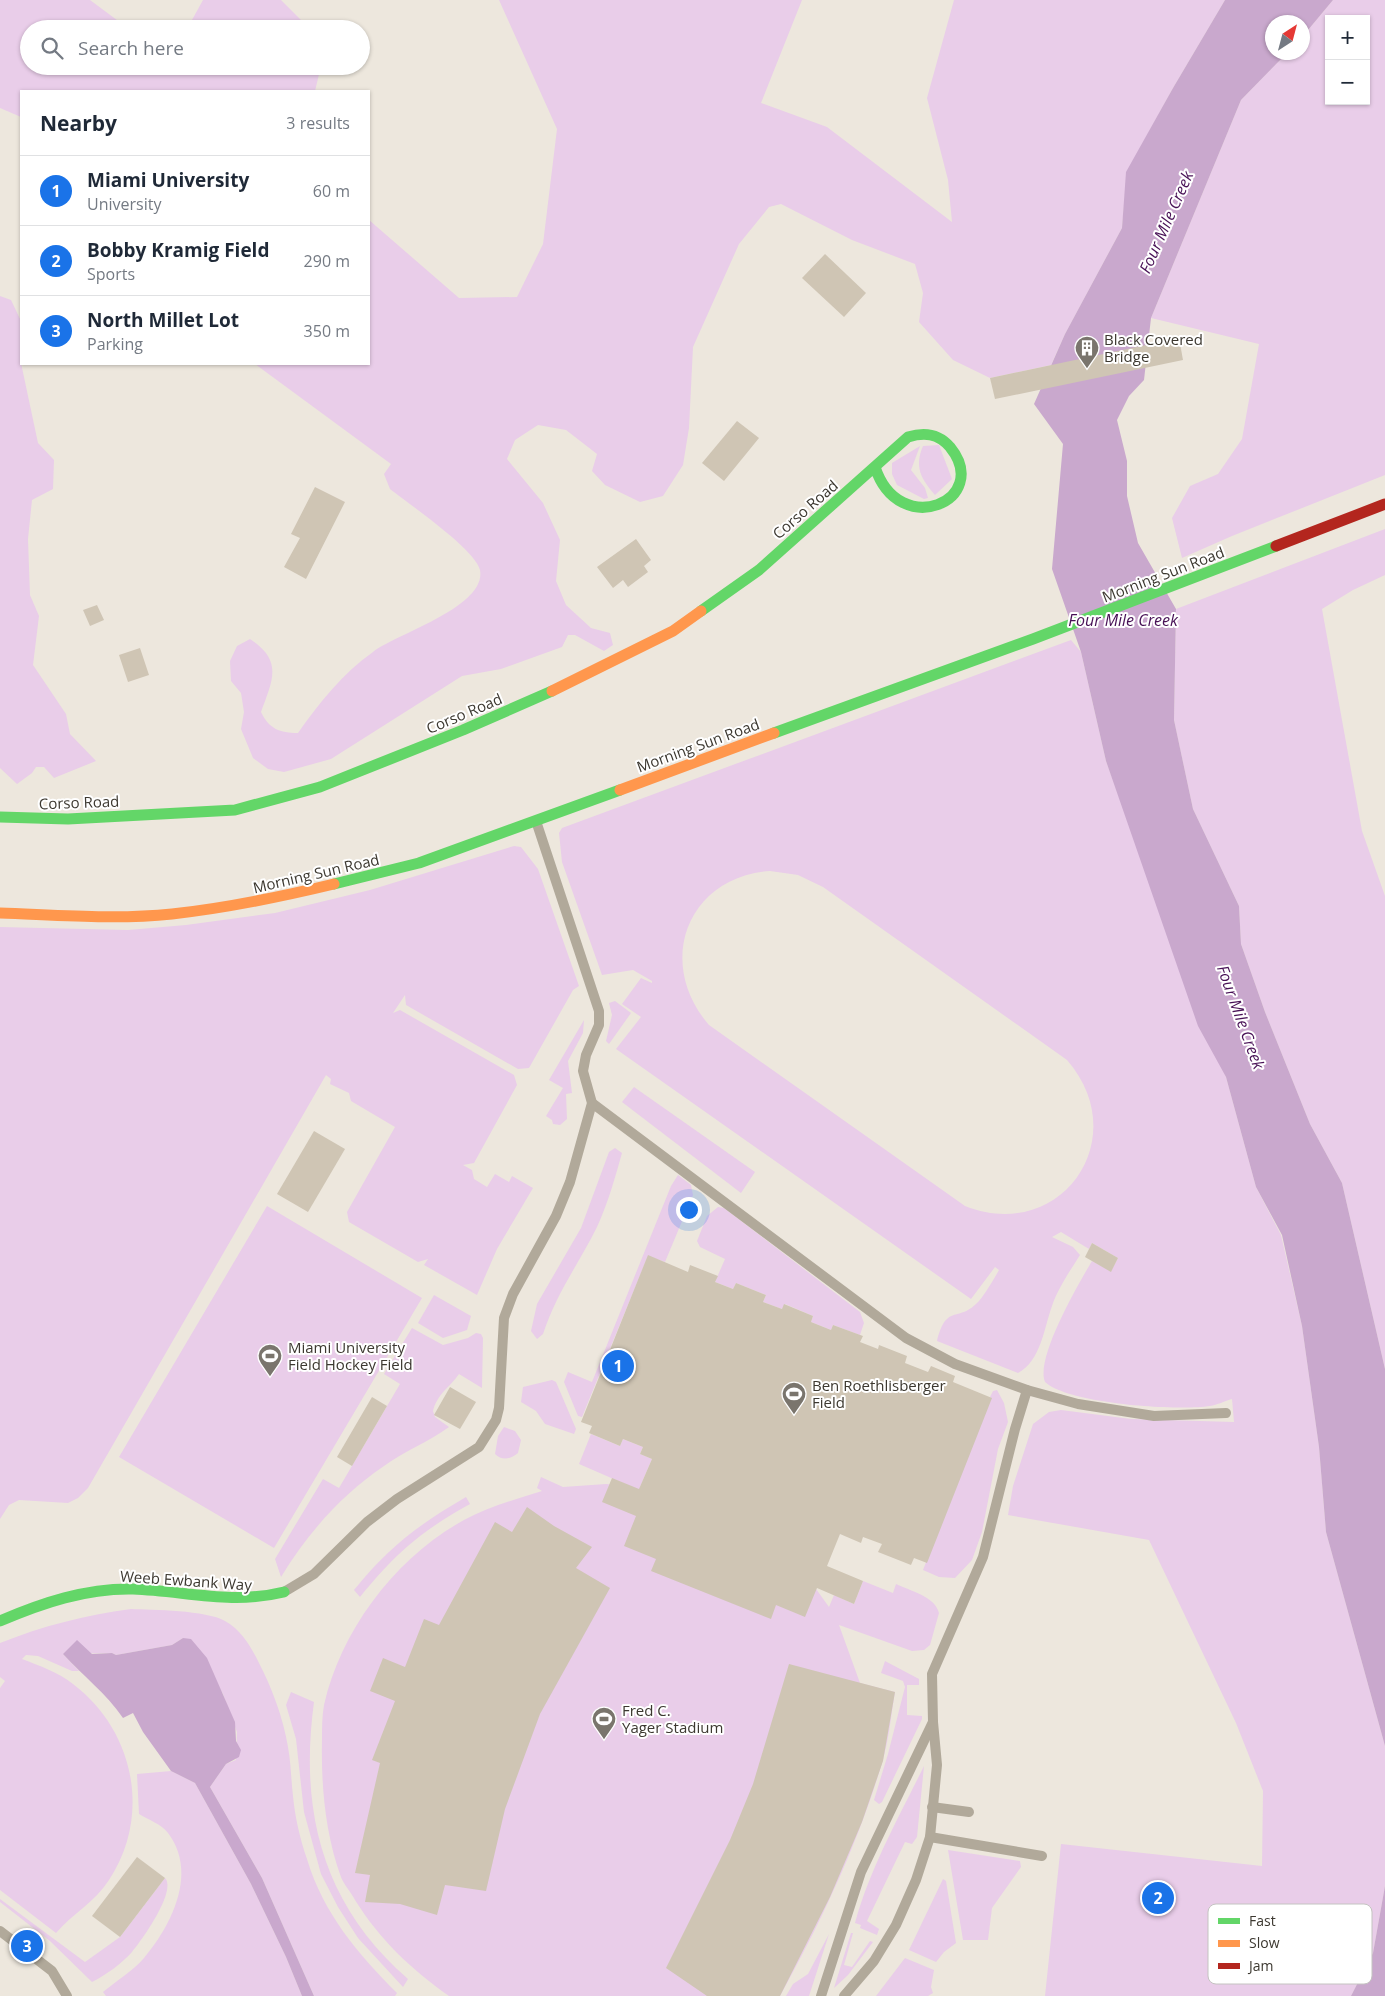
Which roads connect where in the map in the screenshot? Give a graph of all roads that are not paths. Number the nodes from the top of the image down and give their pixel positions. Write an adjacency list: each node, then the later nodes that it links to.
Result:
1 (875, 468): 1 (street, Corso Road); 3 (street, Corso Road)
2 (1385, 504): 4 (street, Morning Sun Road)
3 (0, 817)
4 (536, 820): 5 (street, Morning Sun Road); 6 (lane)
5 (0, 913)
6 (592, 1103): 7 (lane); 9 (lane)
7 (1027, 1390): 8 (lane); 11 (lane)
8 (1226, 1413)
9 (284, 1592): 10 (street, Weeb Ewbank Way)
10 (0, 1620)
11 (933, 1722): 12 (lane); 18 (lane)
12 (932, 1808): 13 (lane); 14 (lane)
13 (969, 1812)
14 (930, 1837): 15 (lane); 19 (lane)
15 (1042, 1856)
16 (0, 1932): 17 (lane)
17 (67, 1996)
18 (821, 1996)
19 (844, 1996)

